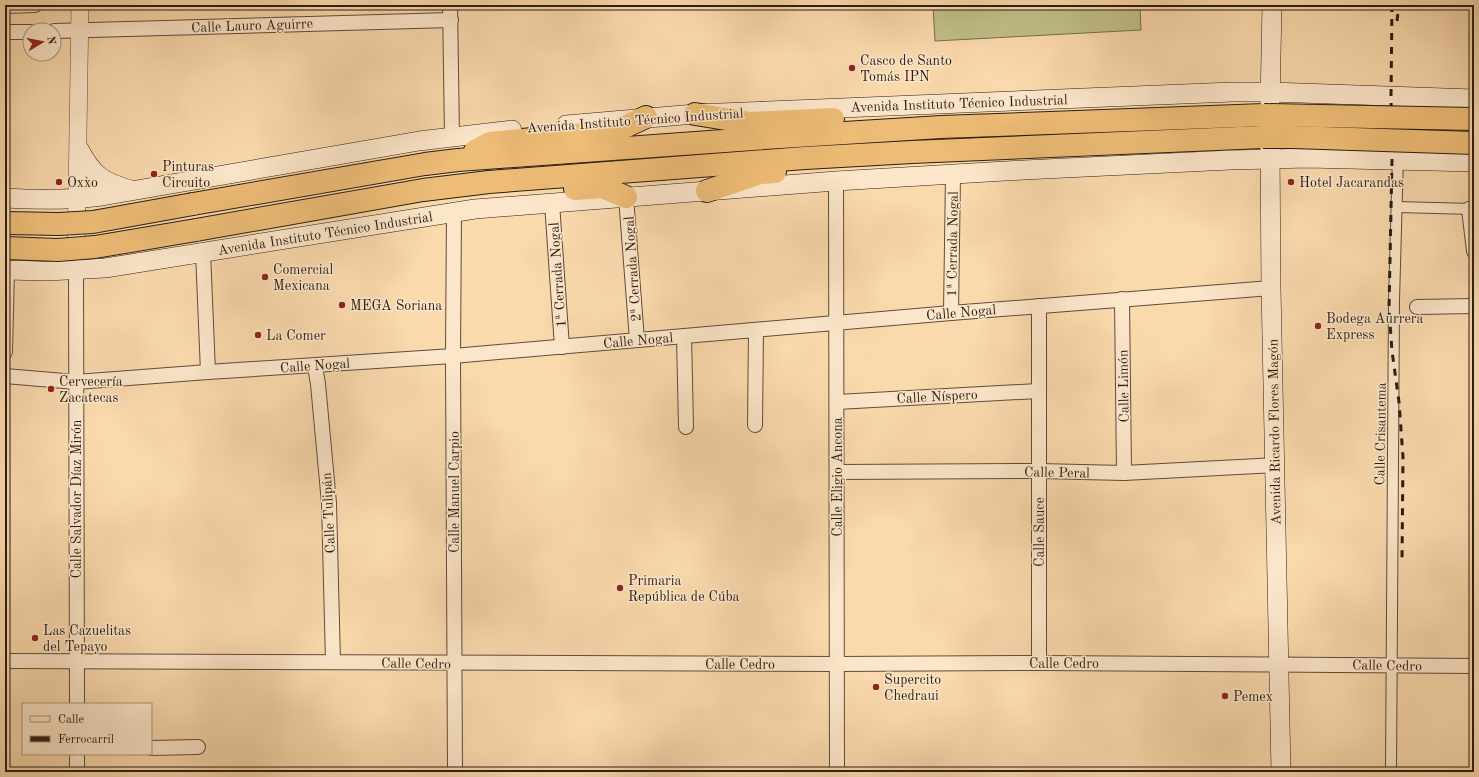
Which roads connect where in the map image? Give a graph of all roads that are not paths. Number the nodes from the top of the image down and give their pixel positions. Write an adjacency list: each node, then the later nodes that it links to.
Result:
1 (35, 5): 5 (street)
2 (80, 5): 7 (street)
3 (450, 5): 6 (street)
4 (1272, 5): 11 (main road, Avenida Ricardo Flores Magón)
5 (5, 6)
6 (451, 20): 7 (street, Calle Lauro Aguirre); 18 (street)
7 (80, 30): 8 (street, Calle Lauro Aguirre); 20 (street)
8 (62, 31)
9 (5, 32): 10 (street)
10 (22, 32)
11 (1271, 92): 12 (main road, Avenida Instituto Técnico Industrial); 14 (main road, Avenida Instituto Técnico Industrial); 22 (main road, Avenida Ricardo Flores Magón)
12 (1399, 96): 13 (main road, Avenida Instituto Técnico Industrial); 24 (street, Calle Crisantema)
13 (1474, 99)
14 (695, 114): 15 (main road, Avenida Instituto Técnico Industrial); 17 (highway)
15 (646, 117): 18 (main road, Avenida Instituto Técnico Industrial); 23 (highway)
16 (1474, 119): 17 (highway, bridge)
17 (908, 130): 23 (highway)
18 (452, 136): 29 (main road, Avenida Instituto Técnico Industrial)
19 (1474, 143): 21 (highway, bridge)
20 (79, 149): 29 (main road); 33 (street)
21 (912, 152): 28 (highway); 30 (highway)
22 (1269, 158): 24 (main road, Avenida Instituto Técnico Industrial); 26 (main road, Avenida Instituto Técnico Industrial); 44 (main road, Avenida Ricardo Flores Magón)
23 (458, 160): 38 (highway, bridge)
24 (1398, 160): 25 (main road, Avenida Instituto Técnico Industrial); 35 (street, Calle Crisantema)
25 (1474, 162)
26 (953, 174): 27 (main road, Avenida Instituto Técnico Industrial); 49 (street, 1ª Cerrada Nogal)
27 (836, 181): 30 (main road, Avenida Instituto Técnico Industrial); 50 (street, Calle Eligio Ancona)
28 (489, 182): 31 (highway); 39 (highway, bridge)
29 (134, 191): 33 (main road, Avenida Instituto Técnico Industrial)
30 (707, 191): 31 (main road, Avenida Instituto Técnico Industrial)
31 (626, 197): 34 (main road, Avenida Instituto Técnico Industrial); 53 (street, 2ª Cerrada Nogal)
32 (5, 198): 33 (main road, Avenida Instituto Técnico Industrial)
33 (78, 199): 43 (street)
34 (552, 203): 37 (main road, Avenida Instituto Técnico Industrial); 54 (street, 1ª Cerrada Nogal)
35 (1397, 207): 36 (street); 76 (street, Calle Crisantema)
36 (1471, 209): 40 (street)
37 (454, 212): 41 (main road, Avenida Instituto Técnico Industrial); 56 (street, Calle Manuel Carpio)
38 (5, 223)
39 (5, 248)
40 (1474, 251)
41 (204, 252): 43 (main road, Avenida Instituto Técnico Industrial); 58 (street)
42 (6, 270): 43 (main road, Avenida Instituto Técnico Industrial); 55 (street)
43 (76, 271): 60 (street, Calle Salvador Díaz Mirón)
44 (1271, 288): 45 (street, Calle Nogal); 65 (main road, Avenida Ricardo Flores Magón)
45 (1122, 299): 46 (street, Calle Nogal); 68 (street, Calle Limón)
46 (1039, 306): 49 (street, Calle Nogal); 61 (street, Calle Sauce)
47 (1417, 306): 48 (street)
48 (1474, 306)
49 (951, 313): 50 (street, Calle Nogal)
50 (837, 323): 51 (street, Calle Nogal); 62 (street, Calle Eligio Ancona)
51 (756, 330): 52 (street, Calle Nogal); 63 (street)
52 (684, 336): 53 (street, Calle Nogal); 64 (street)
53 (637, 340): 54 (street, Calle Nogal)
54 (562, 347): 56 (street, Calle Nogal)
55 (5, 352)
56 (453, 356): 57 (street, Calle Nogal); 73 (street, Calle Manuel Carpio)
57 (315, 366): 58 (street, Calle Nogal); 71 (street, Calle Tulipán)
58 (208, 372): 60 (street, Calle Nogal)
59 (5, 376): 60 (street, Calle Nogal)
60 (76, 382): 70 (street, Calle Salvador Díaz Mirón)
61 (1038, 391): 62 (street, Calle Níspero); 66 (street, Calle Sauce)
62 (836, 402): 67 (street, Calle Eligio Ancona)
63 (755, 425)
64 (686, 427)
65 (1275, 465): 68 (street, Calle Peral); 75 (main road, Avenida Ricardo Flores Magón)
66 (1038, 471): 67 (street, Calle Peral); 68 (street, Calle Peral); 72 (street, Calle Sauce)
67 (838, 472): 74 (street, Calle Eligio Ancona)
68 (1124, 473)
69 (5, 661): 70 (street, Calle Cedro)
70 (76, 661): 71 (street, Calle Cedro); 78 (street, Calle Salvador Díaz Mirón)
71 (332, 662): 73 (street, Calle Cedro)
72 (1039, 662): 74 (street, Calle Cedro); 75 (street, Calle Cedro)
73 (455, 663): 74 (street, Calle Cedro); 83 (street, Calle Manuel Carpio)
74 (837, 664): 84 (street, Calle Eligio Ancona)
75 (1279, 664): 76 (street, Calle Cedro); 85 (main road, Avenida Ricardo Flores Magón)
76 (1391, 666): 77 (street, Calle Cedro); 86 (street, Calle Crisantema)
77 (1474, 666)
78 (76, 703)
79 (198, 747): 80 (street)
80 (152, 748)
81 (77, 755): 82 (street)
82 (77, 772)
83 (455, 772)
84 (837, 772)
85 (1281, 772)
86 (1390, 772)

